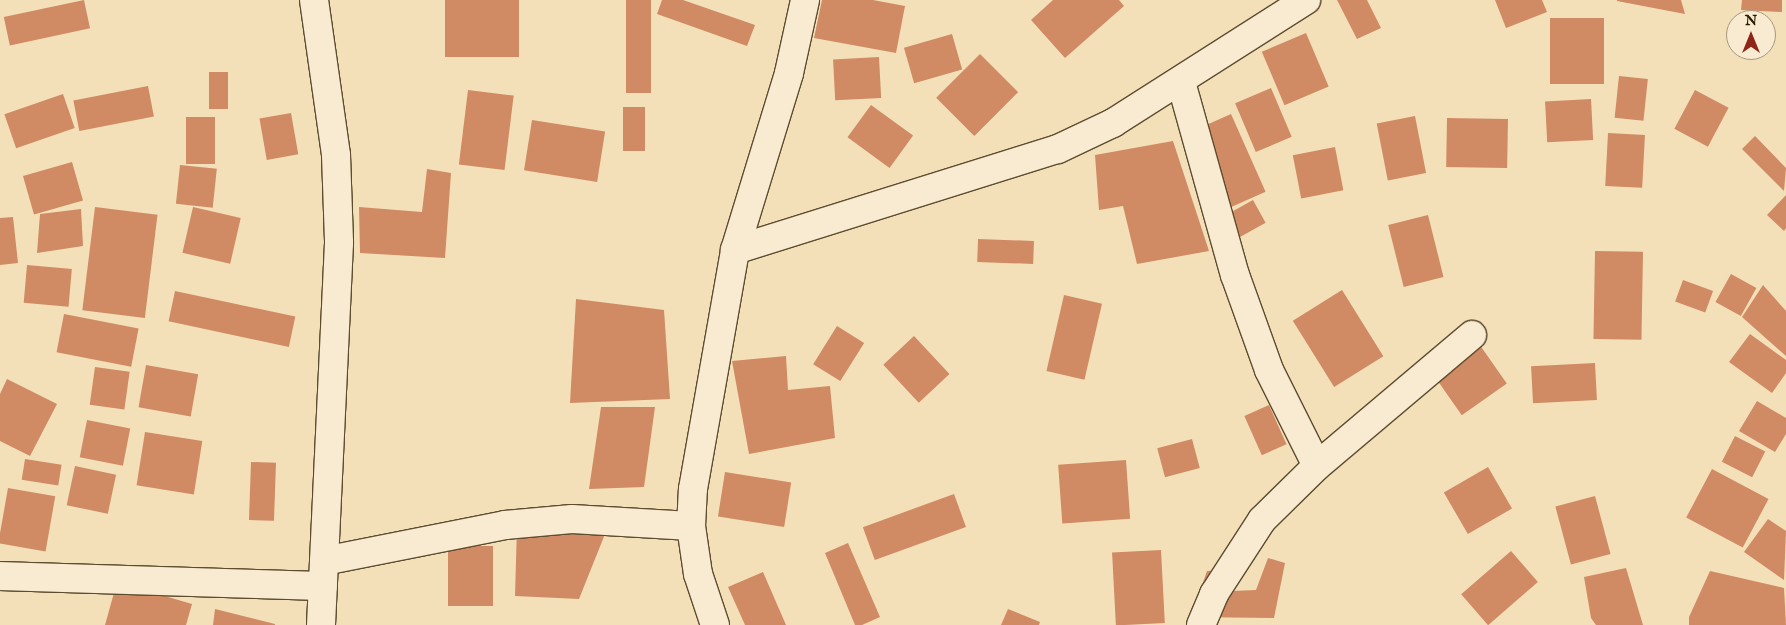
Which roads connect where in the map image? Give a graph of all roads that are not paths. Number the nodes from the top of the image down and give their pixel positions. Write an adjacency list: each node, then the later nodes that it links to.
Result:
1 (314, 0): 9 (street)
2 (805, 0): 5 (street)
3 (1306, 0): 4 (street)
4 (1181, 82): 5 (street); 7 (street)
5 (735, 250): 8 (street)
6 (1472, 336): 7 (street)
7 (1317, 466): 13 (street)
8 (691, 526): 9 (street); 12 (street)
9 (324, 573): 10 (street); 11 (street)
10 (0, 576)
11 (321, 625)
12 (714, 625)
13 (1201, 625)

